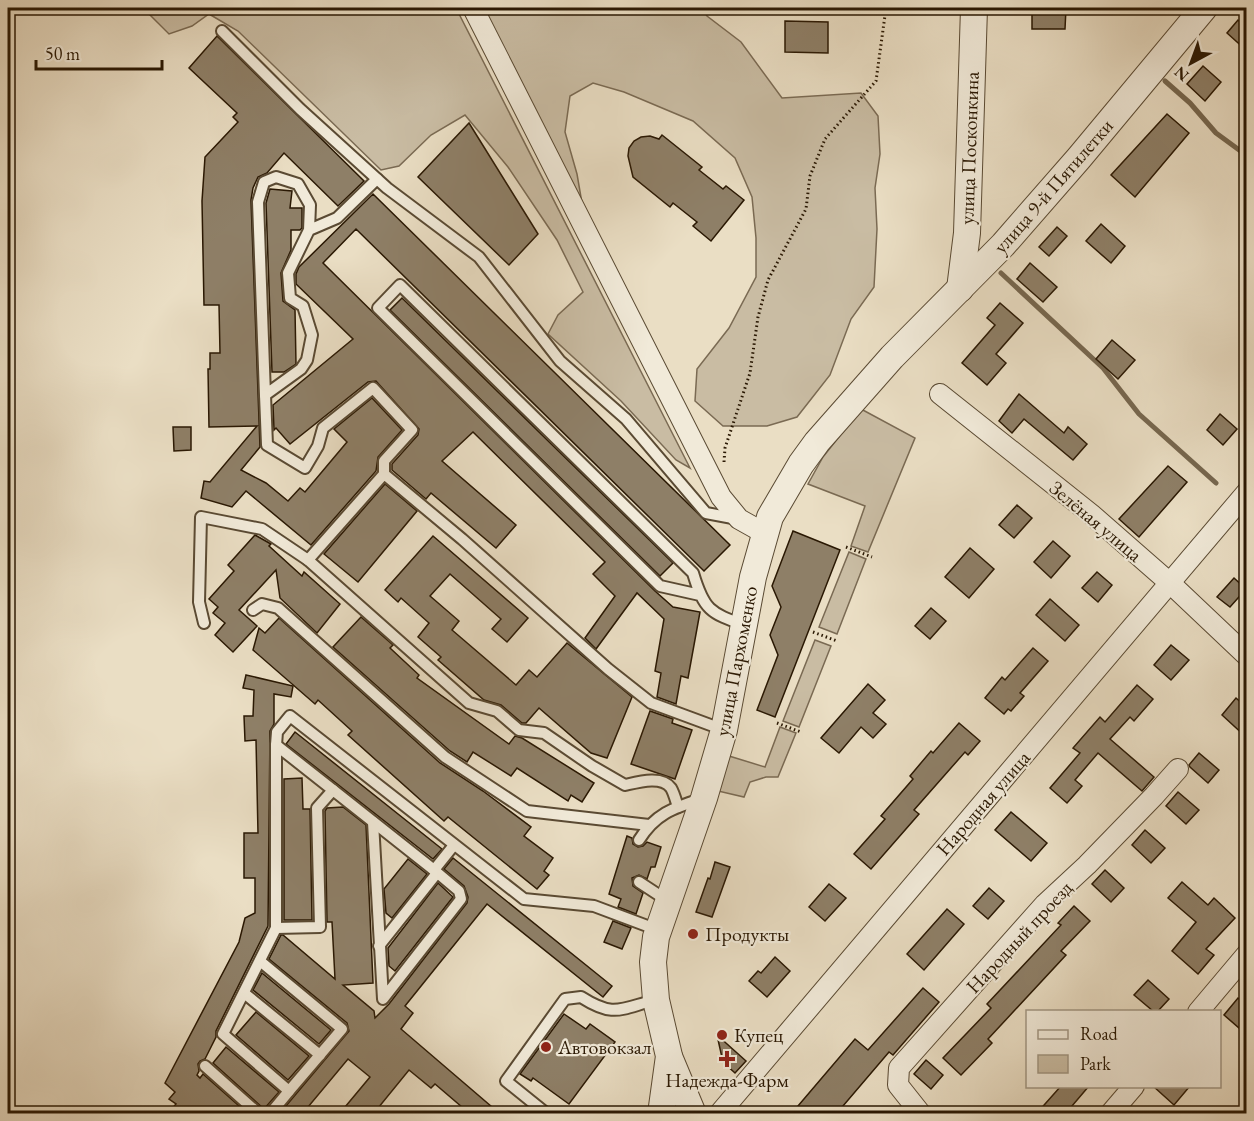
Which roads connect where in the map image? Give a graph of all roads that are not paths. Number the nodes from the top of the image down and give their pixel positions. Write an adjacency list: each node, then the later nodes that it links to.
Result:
1 (473, 8): 13 (street)
2 (974, 8): 7 (street, улица Посконкина)
3 (1204, 8): 7 (street, улица 9-й Пятилетки)
4 (222, 31): 5 (lane)
5 (377, 179): 6 (lane); 13 (lane)
6 (309, 230): 10 (lane); 10 (lane)
7 (960, 289): 8 (street, улица 9-й Пятилетки)
8 (892, 357): 14 (street, улица Пархоменко)
9 (940, 394): 16 (street, Зелёная улица)
10 (266, 395): 11 (lane)
11 (384, 474): 15 (lane); 22 (lane)
12 (1246, 493): 16 (street, Народная улица)
13 (739, 519): 14 (street)
14 (764, 532): 20 (street, улица Пархоменко)
15 (308, 560): 19 (lane); 27 (lane)
16 (1171, 584): 21 (street, Зелёная улица); 54 (street, Народная улица)
17 (700, 595): 17 (lane); 20 (lane)
18 (253, 610): 29 (lane)
19 (204, 622)
20 (745, 625): 22 (street, улица Пархоменко)
21 (1246, 655)
22 (724, 730): 26 (street, улица Пархоменко)
23 (276, 745): 25 (lane); 31 (lane); 35 (lane)
24 (1178, 769): 48 (street, Народный проезд)
25 (333, 790): 28 (lane); 35 (lane)
26 (704, 798): 27 (lane); 34 (street, улица Пархоменко)
27 (678, 807): 29 (lane)
28 (374, 822): 32 (lane); 37 (lane)
29 (649, 825): 30 (lane)
30 (639, 840)
31 (454, 845): 32 (lane); 36 (lane)
32 (436, 871): 37 (lane); 37 (lane)
33 (639, 882): 34 (lane)
34 (668, 901): 36 (street, улица Пархоменко)
35 (276, 928): 39 (lane)
36 (658, 930): 41 (street, улица Пархоменко)
37 (379, 946)
38 (1246, 955): 42 (street)
39 (260, 961): 40 (lane); 43 (lane)
40 (244, 993): 43 (lane); 47 (lane)
41 (656, 1000): 44 (street, улица Пархоменко); 51 (lane)
42 (1199, 1010)
43 (320, 1055): 47 (lane)
44 (669, 1056): 52 (street); 53 (street)
45 (205, 1066): 49 (lane)
46 (1132, 1088): 55 (street)
47 (289, 1091): 50 (lane)
48 (915, 1111)
49 (260, 1113)
50 (270, 1113)
51 (547, 1113)
52 (661, 1113)
53 (693, 1113)
54 (719, 1113)
55 (1110, 1113)

